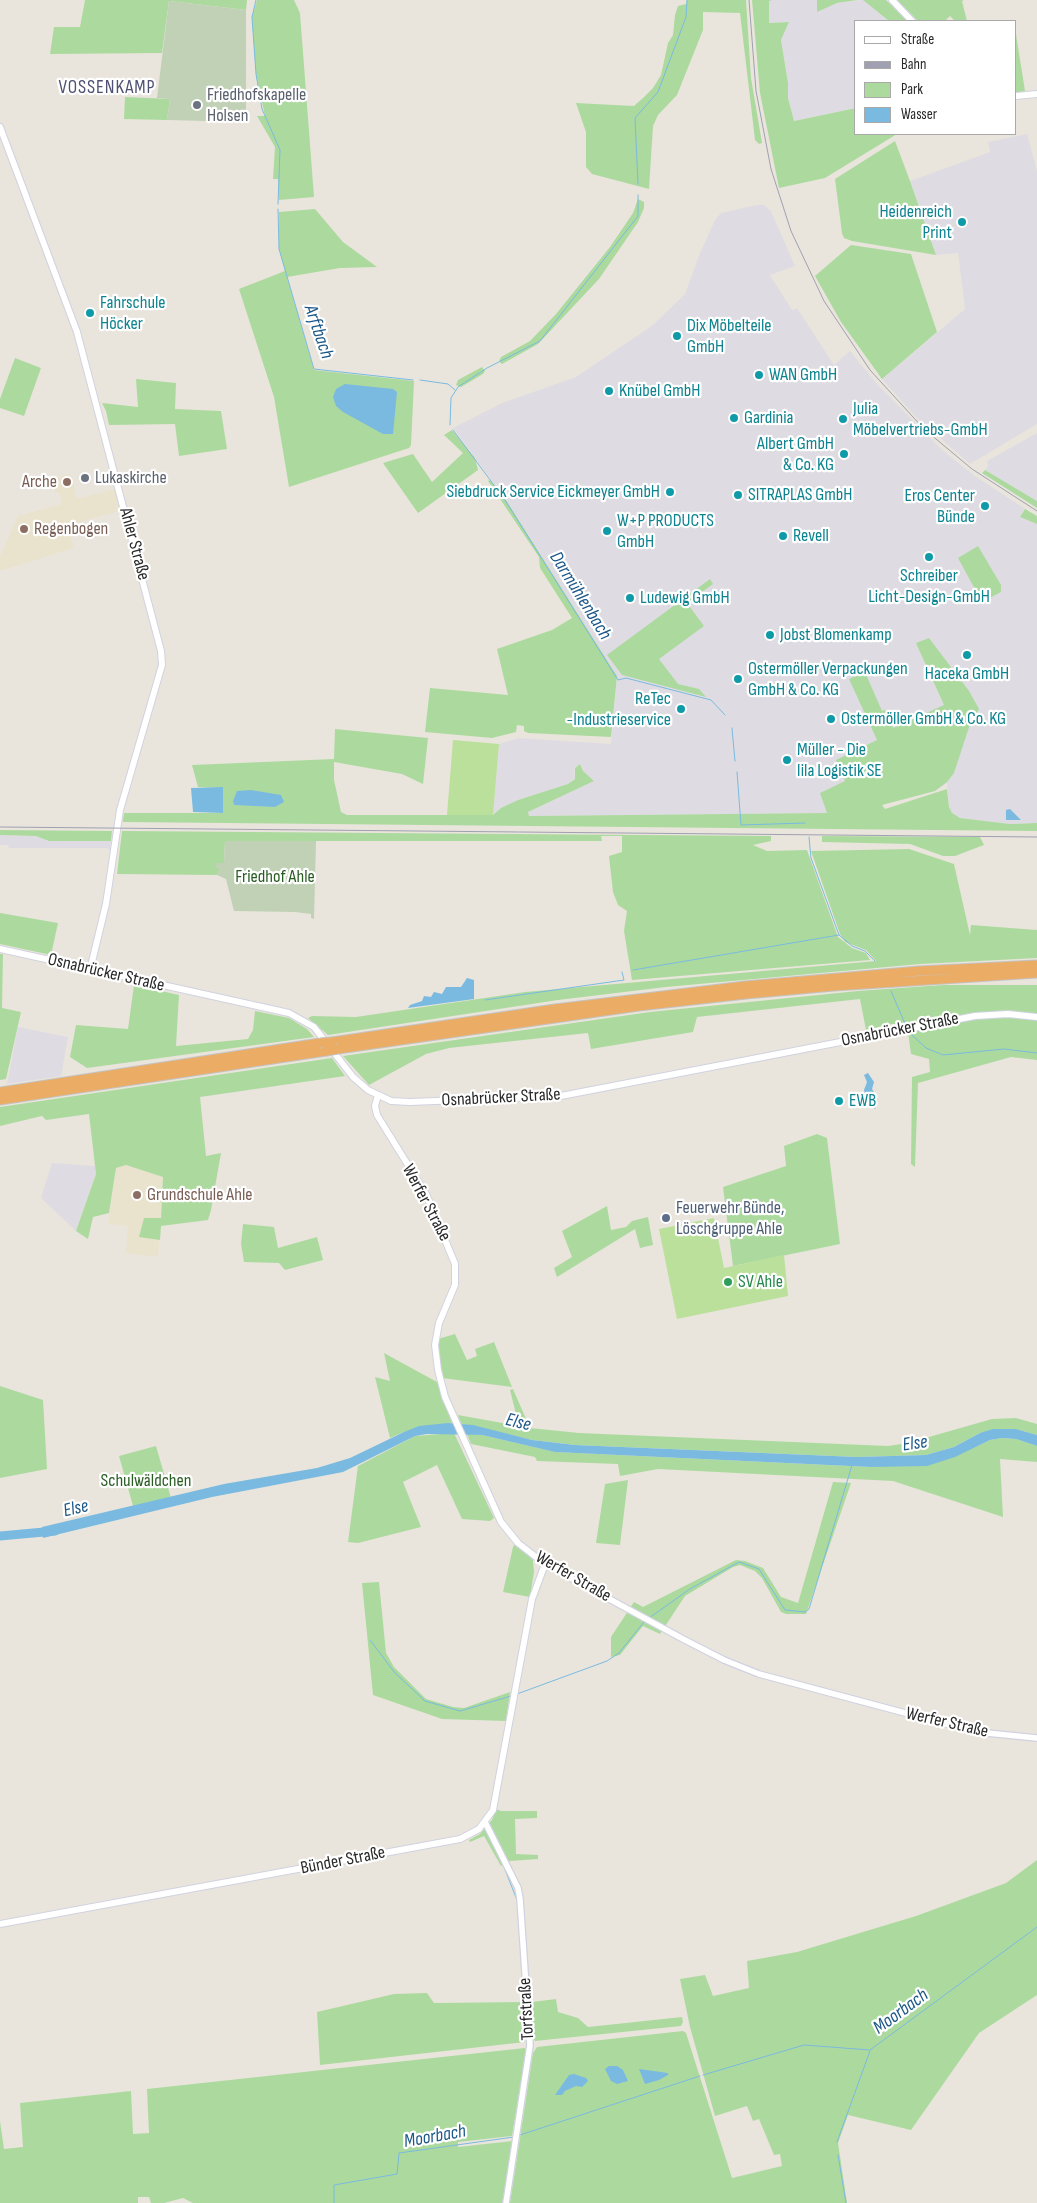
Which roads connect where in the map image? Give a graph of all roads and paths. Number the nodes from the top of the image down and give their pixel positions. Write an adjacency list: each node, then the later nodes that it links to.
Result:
1 (892, 0): 2 (main road)
2 (911, 20)
3 (1037, 94): 4 (main road)
4 (1017, 96)
5 (0, 127): 8 (main road, Ahler Straße)
6 (0, 949): 8 (main road, Osnabrücker Straße)
7 (1037, 965): 10 (highway)
8 (90, 970): 14 (main road, Osnabrücker Straße)
9 (1037, 973): 10 (highway)
10 (634, 1003): 12 (highway, bridge)
11 (1037, 1017): 14 (main road, Osnabrücker Straße)
12 (323, 1047): 13 (highway); 15 (highway)
13 (0, 1092)
14 (378, 1095): 16 (main road, Werfer Straße)
15 (0, 1100)
16 (544, 1564): 17 (street, Werfer Straße); 18 (main road)
17 (1037, 1738)
18 (485, 1822): 19 (main road, Bünder Straße); 20 (street, Torfstraße)
19 (0, 1924)
20 (506, 2203)

